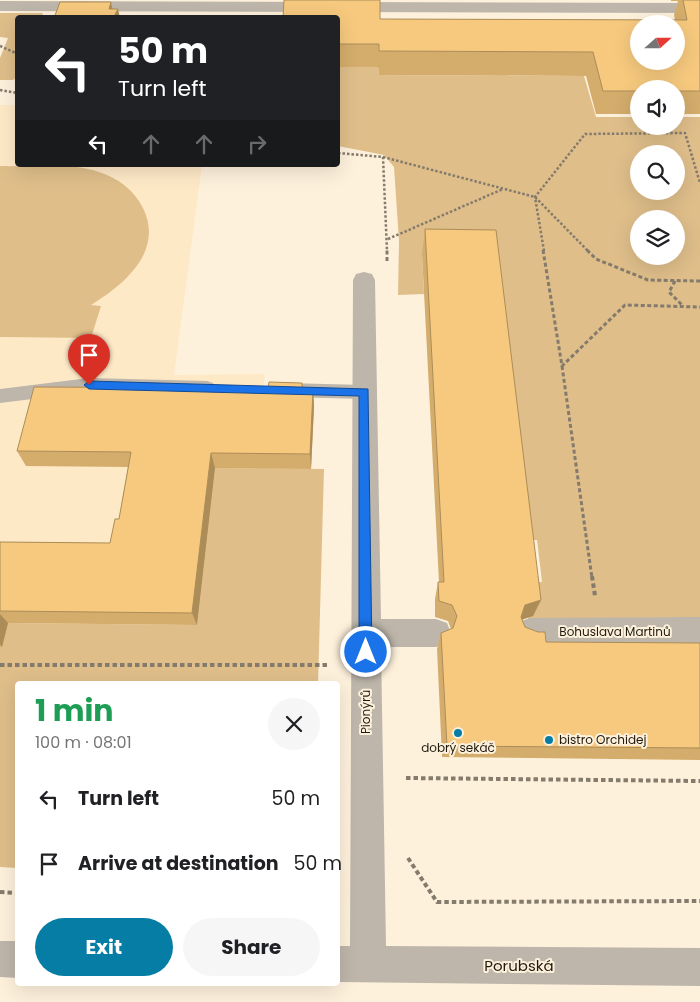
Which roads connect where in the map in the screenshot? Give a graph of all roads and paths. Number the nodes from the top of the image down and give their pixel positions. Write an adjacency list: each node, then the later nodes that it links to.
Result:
1 (238, 4): 2 (street); 3 (street)
2 (0, 6)
3 (700, 8)
4 (0, 46): 5 (path)
5 (15, 53)
6 (0, 90): 7 (path)
7 (15, 93)
8 (383, 157): 10 (path)
9 (700, 183): 11 (path)
10 (504, 189): 11 (path); 12 (path)
11 (535, 197): 14 (path); 18 (path)
12 (388, 239)
13 (364, 280): 21 (street, Pionýrů)
14 (676, 281): 15 (path); 16 (path)
15 (700, 281)
16 (683, 306): 17 (path); 18 (path)
17 (700, 307)
18 (562, 366): 23 (path)
19 (224, 388): 22 (lane)
20 (273, 390): 21 (lane)
21 (364, 392): 26 (street, Pionýrů)
22 (0, 396)
23 (596, 601)
24 (700, 631): 25 (street, Bohuslava Martinů)
25 (530, 632)
26 (366, 633): 27 (street); 38 (street, Pionýrů)
27 (436, 633)
28 (0, 665): 29 (path)
29 (332, 665)
30 (401, 778): 31 (path)
31 (700, 782)
32 (406, 855): 35 (path)
33 (0, 892): 34 (path)
34 (15, 893)
35 (700, 901)
36 (0, 959): 37 (street)
37 (15, 960)
38 (353, 964): 39 (street, Porubská)
39 (700, 967)

